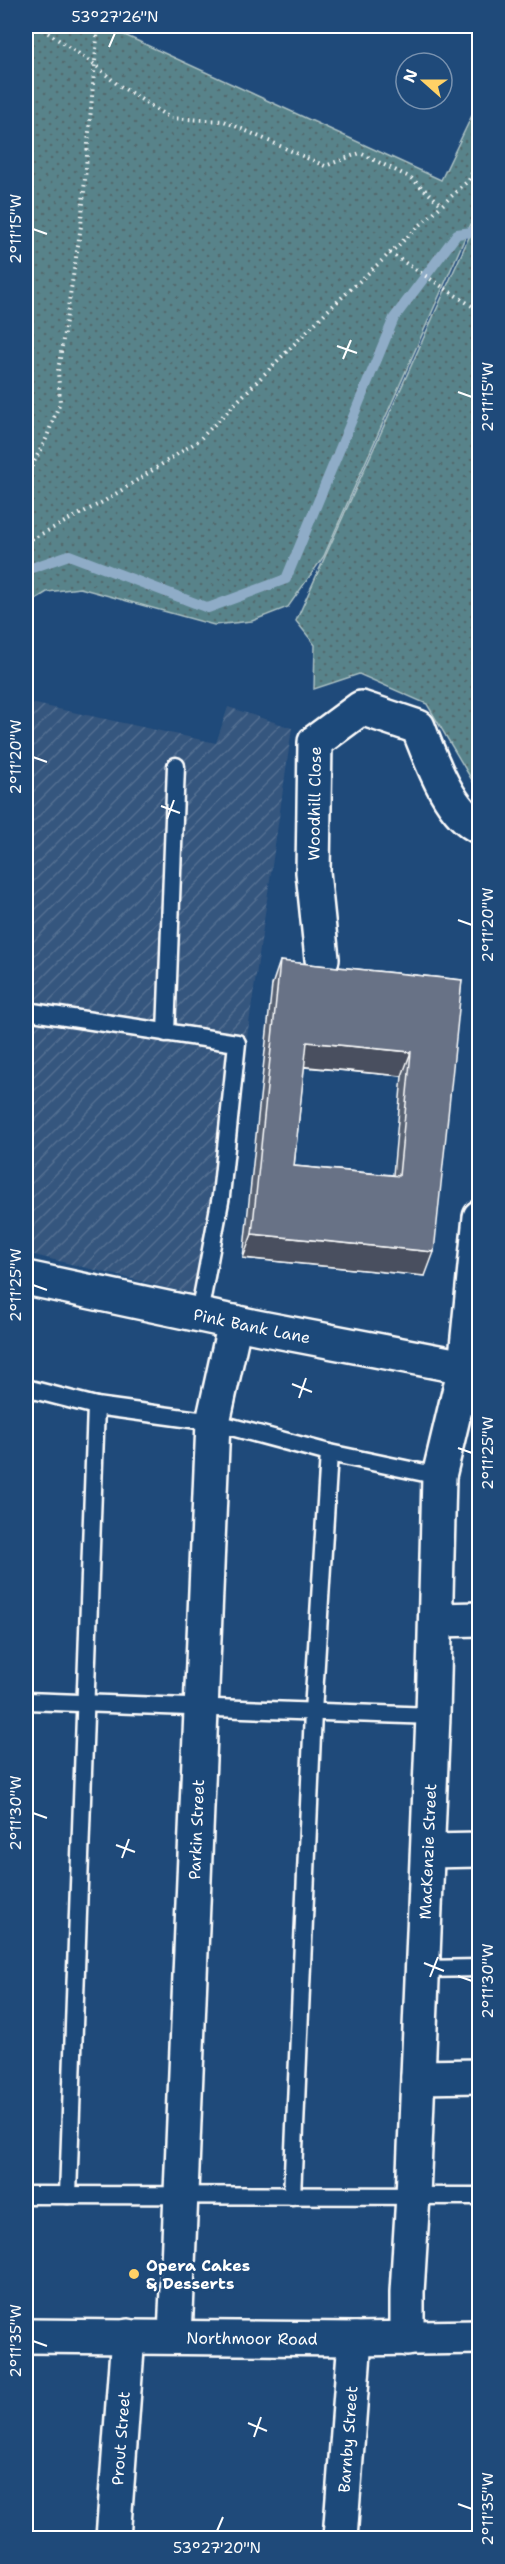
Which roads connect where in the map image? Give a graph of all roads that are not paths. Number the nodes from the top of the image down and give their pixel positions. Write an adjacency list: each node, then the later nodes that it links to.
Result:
1 (176, 766): 5 (lane)
2 (480, 827): 3 (street, Woodhill Close)
3 (322, 959)
4 (26, 1011): 5 (lane)
5 (166, 1033): 8 (lane)
6 (480, 1217): 10 (street, MacKenzie Street)
7 (26, 1278): 8 (street, Pink Bank Lane)
8 (199, 1314): 9 (street, Pink Bank Lane)
9 (235, 1322): 10 (street, Pink Bank Lane); 13 (street, Parkin Street)
10 (472, 1368): 15 (street, MacKenzie Street)
11 (26, 1388): 12 (lane)
12 (96, 1406): 13 (lane); 19 (lane)
13 (213, 1422): 14 (lane); 20 (street, Parkin Street)
14 (328, 1453): 15 (lane); 21 (lane)
15 (439, 1476): 17 (street, MacKenzie Street)
16 (480, 1619): 17 (street)
17 (437, 1620): 22 (street, MacKenzie Street)
18 (26, 1701): 19 (lane)
19 (85, 1703): 20 (lane); 30 (lane)
20 (201, 1708): 21 (lane); 31 (street, Parkin Street)
21 (313, 1712): 22 (lane); 32 (lane)
22 (433, 1716): 23 (street, MacKenzie Street)
23 (428, 1851): 24 (street); 26 (street, MacKenzie Street)
24 (480, 1851)
25 (480, 1968): 26 (lane)
26 (423, 1969): 28 (street, MacKenzie Street)
27 (480, 2076): 28 (street)
28 (418, 2077): 33 (street, MacKenzie Street)
29 (26, 2195): 30 (lane)
30 (68, 2195): 31 (lane)
31 (181, 2196): 32 (lane); 37 (street, Parkin Street)
32 (292, 2196): 33 (lane)
33 (413, 2196): 34 (lane); 40 (street, MacKenzie Street)
34 (480, 2196)
35 (26, 2336): 36 (street, Northmoor Road)
36 (128, 2336): 37 (street, Northmoor Road); 41 (street, Prout Street)
37 (175, 2337): 39 (street, Northmoor Road)
38 (480, 2337): 40 (street, Northmoor Road)
39 (355, 2339): 40 (street, Northmoor Road); 42 (street, Barnby Street)
40 (407, 2339)
41 (113, 2538)
42 (340, 2538)

